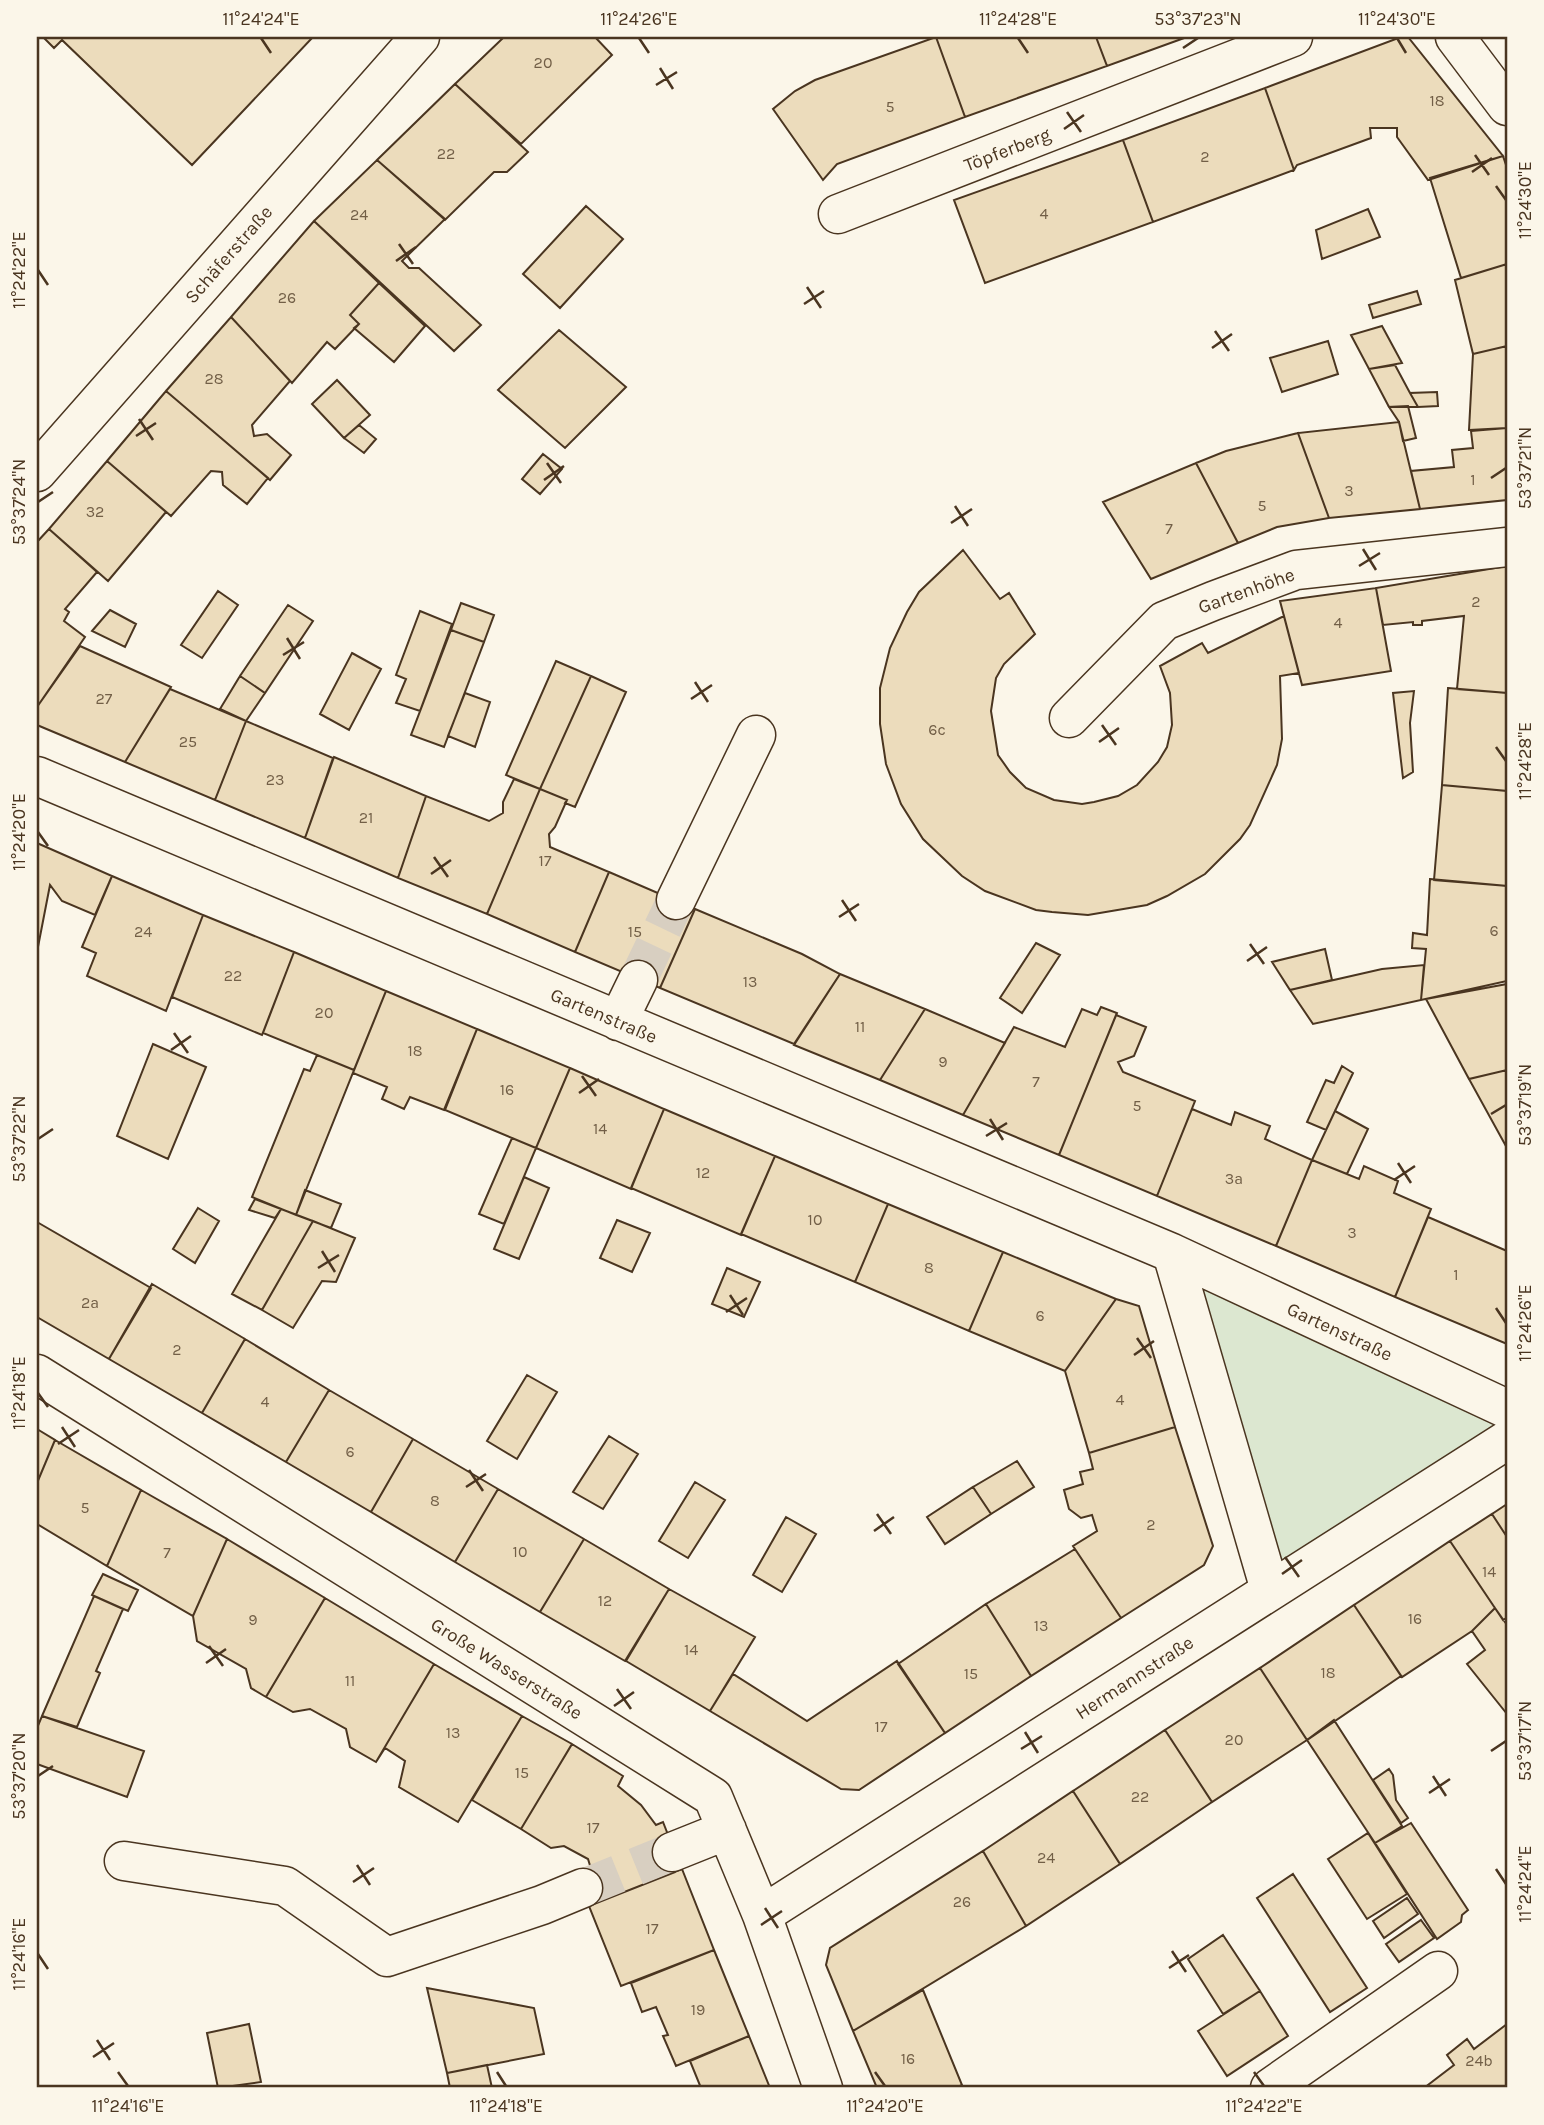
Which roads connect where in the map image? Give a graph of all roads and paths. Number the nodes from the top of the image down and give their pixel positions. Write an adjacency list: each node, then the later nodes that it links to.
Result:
1 (420, 37): 6 (street, Schäferstraße)
2 (1293, 37): 5 (street, Töpferberg)
3 (1455, 37): 4 (street)
4 (1507, 106)
5 (838, 214)
6 (37, 472)
7 (1507, 547): 8 (street, Gartenhöhe)
8 (1069, 719)
9 (756, 735): 11 (street)
10 (37, 776): 13 (street, Gartenstraße)
11 (676, 900)
12 (638, 980): 13 (street)
13 (618, 1020): 14 (street, Gartenstraße)
14 (1172, 1253): 16 (street, Gartenstraße); 18 (street)
15 (37, 1374): 19 (street, Große Wasserstraße)
16 (1507, 1409)
17 (1507, 1440): 18 (street, Hermannstraße)
18 (1270, 1590): 23 (street, Hermannstraße)
19 (727, 1830): 20 (street); 23 (street, Große Wasserstraße)
20 (672, 1852)
21 (124, 1861): 22 (street)
22 (583, 1888)
23 (762, 1915): 25 (street, Große Wasserstraße)
24 (1438, 1971): 26 (street)
25 (823, 2088)
26 (1270, 2088)

